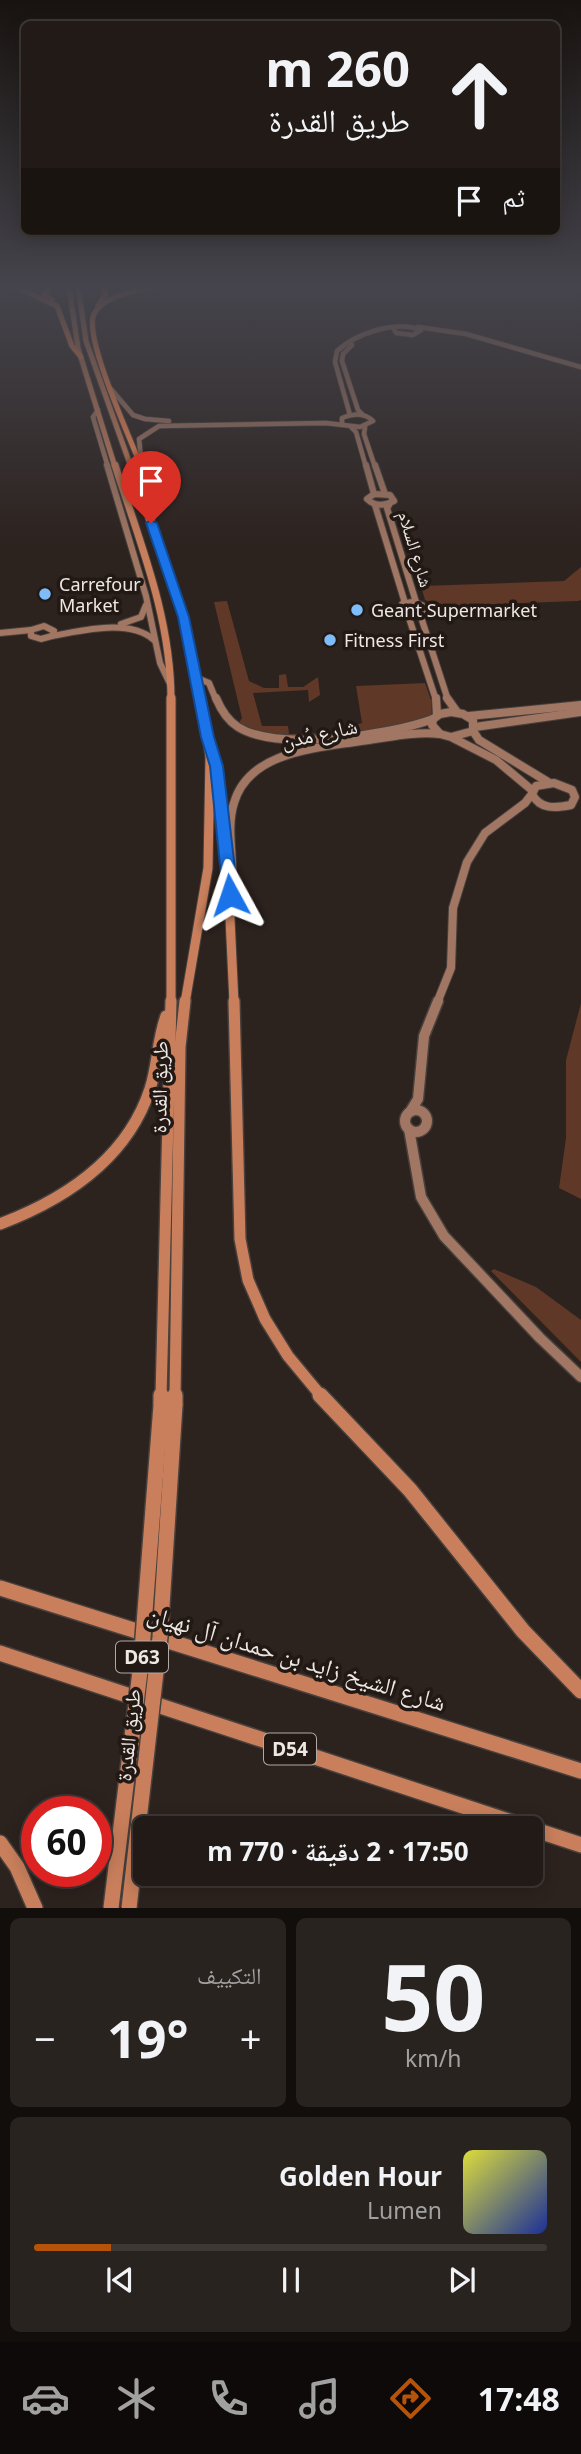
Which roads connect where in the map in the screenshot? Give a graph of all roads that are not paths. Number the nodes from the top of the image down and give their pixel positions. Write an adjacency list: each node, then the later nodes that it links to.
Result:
1 (87, 375): 7 (main road, طريق القدرة / D63)
2 (98, 375): 18 (main road, طريق القدرة / D63)
3 (107, 375): 6 (highway)
4 (339, 375): 8 (street)
5 (347, 375): 9 (street)
6 (111, 388): 10 (street); 13 (highway)
7 (98, 411): 19 (street); 31 (main road, طريق القدرة / D63)
8 (350, 415): 9 (street); 10 (street)
9 (363, 415): 12 (street, شارع السلام)
10 (342, 421): 11 (street); 13 (street)
11 (351, 427): 12 (street); 14 (street, شارع السلام)
12 (365, 427): 15 (street, شارع السلام)
13 (143, 474): 18 (highway)
14 (374, 494): 15 (street); 16 (street, شارع السلام)
15 (385, 494): 17 (street, شارع السلام)
16 (374, 505): 17 (street); 21 (street, شارع السلام)
17 (389, 505): 20 (street, شارع السلام)
18 (151, 523): 30 (main road, طريق القدرة / D63)
19 (146, 596): 26 (street); 29 (street)
20 (416, 602): 21 (street); 22 (street, شارع السلام)
21 (405, 603): 23 (street, شارع السلام)
22 (420, 614): 23 (street); 33 (street, شارع السلام)
23 (408, 615): 36 (street, شارع السلام)
24 (0, 633): 27 (street)
25 (31, 633): 26 (street); 26 (street); 27 (street)
26 (53, 633): 29 (street)
27 (11, 635): 28 (street)
28 (0, 638)
29 (158, 647): 31 (street)
30 (197, 678): 39 (main road, طريق القدرة / D63); 41 (street, شارع مُدن)
31 (171, 686): 50 (main road, طريق القدرة / D63)
32 (581, 705): 35 (street)
33 (457, 712): 35 (street); 36 (street, شارع مُدن)
34 (581, 712): 37 (street)
35 (469, 716): 37 (street)
36 (435, 717): 38 (street, شارع السلام); 41 (street, شارع مُدن)
37 (474, 729): 40 (street); 42 (street)
38 (439, 734): 40 (street, شارع مُدن); 41 (street, شارع مُدن)
39 (208, 737): 49 (main road); 57 (main road, طريق القدرة / D63)
40 (451, 737): 43 (street, شارع مُدن)
41 (354, 738): 49 (street, شارع مُدن)
42 (488, 746): 43 (street); 44 (street)
43 (478, 751): 45 (street, شارع مُدن)
44 (550, 782): 45 (street); 46 (street)
45 (532, 792): 47 (street); 48 (street, شارع مُدن)
46 (579, 792): 48 (street)
47 (522, 806): 48 (street); 51 (street)
48 (546, 807)
49 (230, 895): 60 (main road)
50 (169, 1010): 55 (main road); 57 (main road, طريق القدرة / D63)
51 (418, 1099): 52 (street); 53 (street)
52 (410, 1112): 53 (street); 54 (street)
53 (425, 1115): 54 (street)
54 (414, 1130): 56 (street)
55 (0, 1224)
56 (581, 1377)
57 (168, 1405): 65 (main road, طريق القدرة / D63, bridge); 66 (main road, طريق القدرة / D63, bridge)
58 (0, 1588): 61 (main road, شارع الشيخ زايد بن حمدان آل نهيان)
59 (0, 1653): 63 (main road, D54)
60 (581, 1691)
61 (581, 1770)
62 (0, 1843): 64 (main road)
63 (581, 1845)
64 (35, 1908)
65 (111, 1908)
66 (129, 1908)

